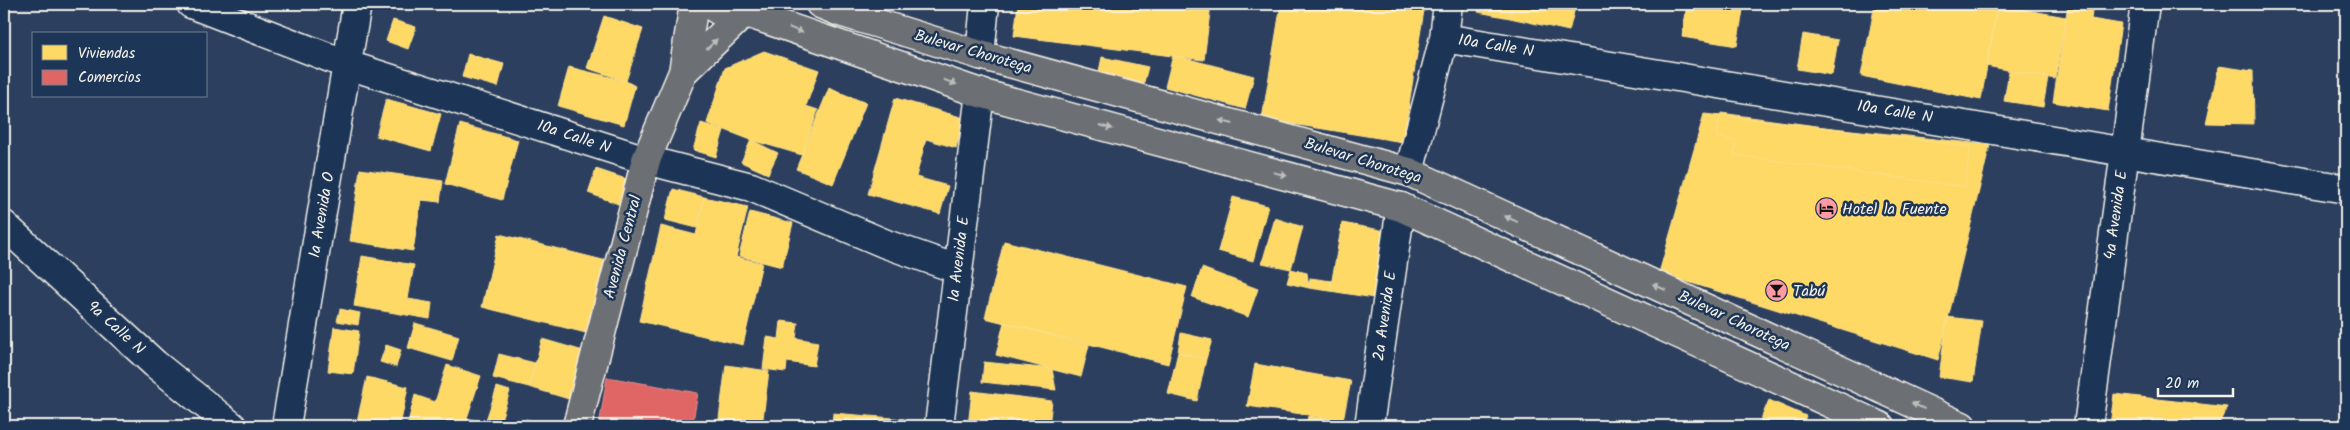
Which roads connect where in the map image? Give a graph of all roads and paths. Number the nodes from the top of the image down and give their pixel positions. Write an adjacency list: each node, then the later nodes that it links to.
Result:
1 (191, 4): 12 (street, 10a Calle N)
2 (357, 4): 12 (street, 1a Avenida O)
3 (694, 4): 13 (main road, Avenida Central)
4 (710, 4): 9 (main road, Bulevar Chorotega)
5 (820, 4): 11 (main road, Bulevar Chorotega)
6 (985, 4): 11 (street)
7 (1448, 4): 10 (street)
8 (2146, 4): 16 (street, 4a Avenida E)
9 (753, 11): 13 (main road, Avenida Central, one-way to 9); 14 (main road, Bulevar Chorotega, one-way to 14)
10 (1444, 38): 16 (street, 10a Calle N); 19 (street)
11 (980, 55): 15 (main road, Bulevar Chorotega, one-way to 11)
12 (348, 65): 17 (street, 10a Calle N); 25 (street, 1a Avenida O)
13 (683, 72): 17 (main road, Avenida Central)
14 (980, 93): 18 (main road, Bulevar Chorotega, one-way to 18); 23 (street, 1a Avenida E)
15 (1257, 130): 18 (main road); 19 (main road, Bulevar Chorotega)
16 (2124, 150): 20 (street, 10a Calle N); 31 (street, 4a Avenida E)
17 (646, 160): 23 (street, 10a Calle N); 26 (main road, Avenida Central)
18 (1248, 165): 21 (main road, Bulevar Chorotega, one-way to 21)
19 (1409, 172): 30 (main road, Bulevar Chorotega, one-way to 19)
20 (2346, 189)
21 (1401, 207): 28 (street, 2a Avenida E); 29 (main road, Bulevar Chorotega)
22 (4, 225): 24 (street, 9a Calle N)
23 (957, 270): 27 (street, 1a Avenida E)
24 (232, 426)
25 (286, 426)
26 (577, 426)
27 (939, 426)
28 (1369, 426)
29 (1880, 426)
30 (1962, 426)
31 (2088, 426)

